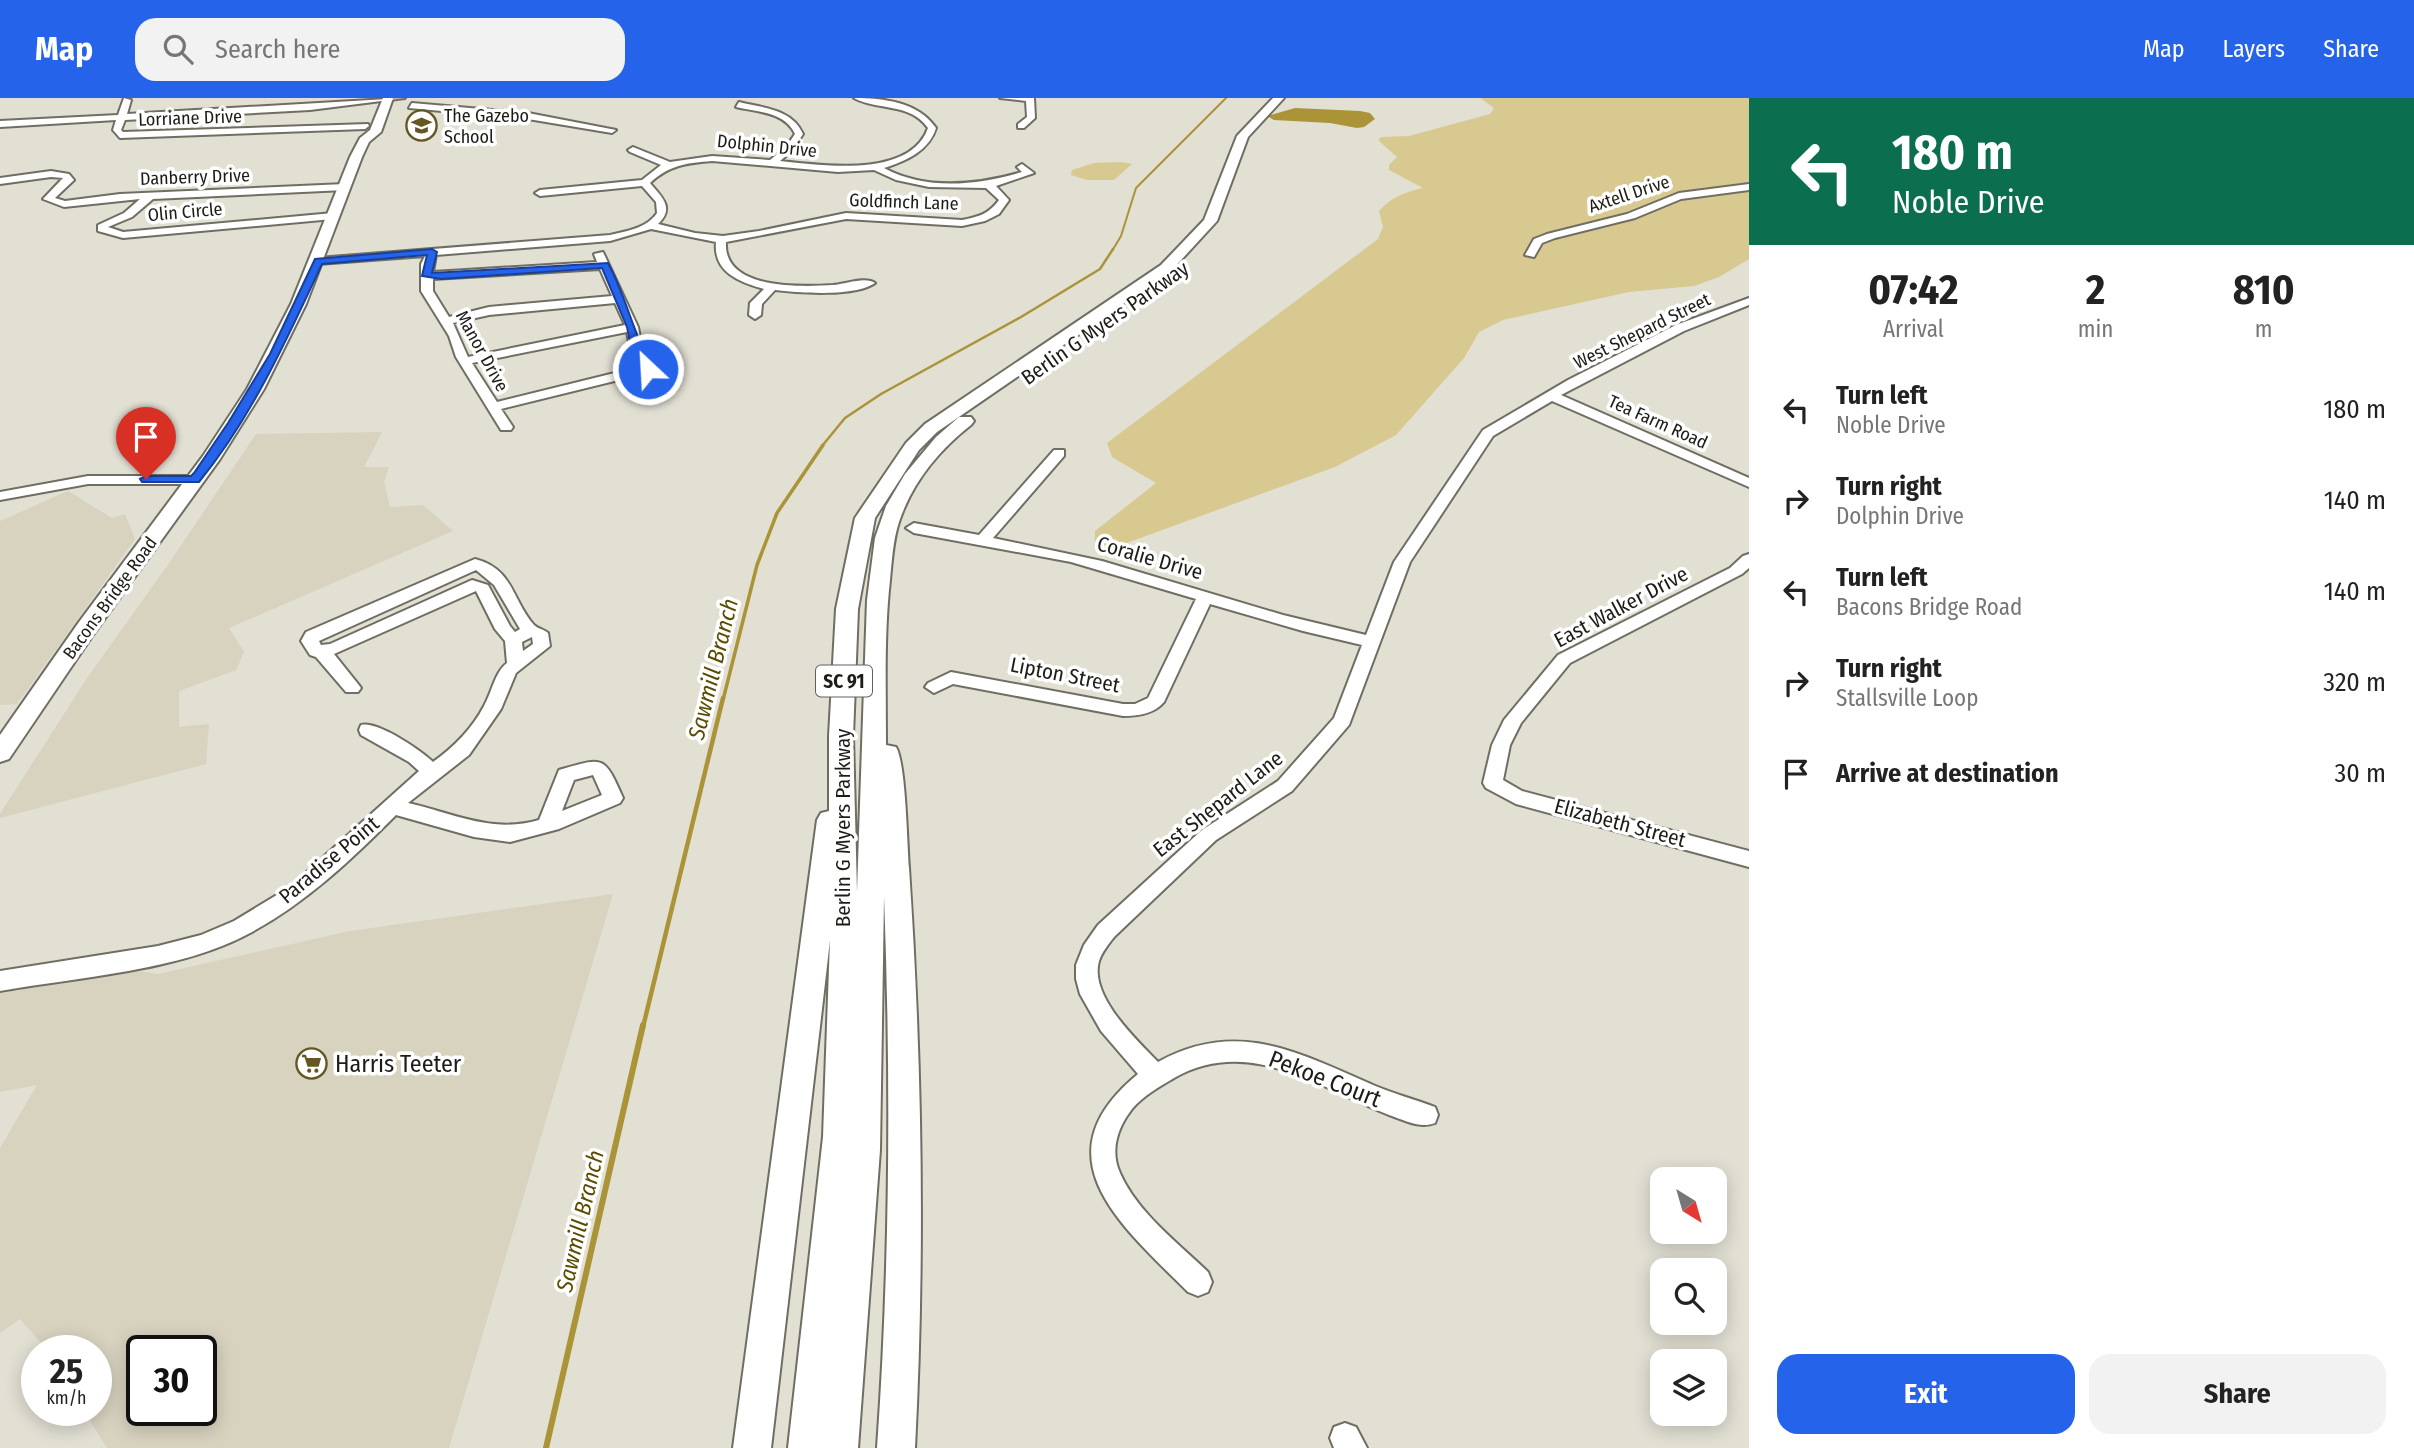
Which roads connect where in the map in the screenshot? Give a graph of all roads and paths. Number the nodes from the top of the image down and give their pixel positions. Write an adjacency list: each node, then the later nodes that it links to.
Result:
1 (401, 98): 8 (street)
2 (468, 98): 12 (street)
3 (861, 98): 21 (street, Dolphin Drive)
4 (1004, 98): 5 (street)
5 (1030, 98): 15 (street)
6 (1279, 98): 50 (main road, Berlin G Myers Parkway / SC 91)
7 (1294, 98): 50 (main road, Berlin G Myers Parkway / SC 91)
8 (381, 99): 13 (street); 17 (main road, Bacons Bridge Road)
9 (127, 100): 13 (street)
10 (739, 105): 19 (street)
11 (412, 106): 12 (street)
12 (456, 109): 16 (street)
13 (122, 118): 14 (street); 17 (street, Lorriane Drive)
14 (0, 124)
15 (1021, 126)
16 (612, 130)
17 (364, 133): 26 (main road, Bacons Bridge Road)
18 (633, 150): 20 (street)
19 (771, 163): 20 (street, Dolphin Drive); 21 (street, Dolphin Drive)
20 (667, 164): 24 (street)
21 (874, 167): 25 (street)
22 (1022, 167): 25 (street)
23 (0, 181): 29 (street, Danberry Drive)
24 (645, 183): 28 (street); 31 (street)
25 (989, 185): 32 (street, Goldfinch Lane)
26 (345, 187): 29 (street, Danberry Drive); 30 (main road, Bacons Bridge Road)
27 (1749, 187): 34 (street, Axtell Drive)
28 (540, 193)
29 (150, 196): 30 (street, Olin Circle)
30 (333, 216): 35 (main road, Bacons Bridge Road)
31 (649, 225): 32 (street, Goldfinch Lane); 33 (street)
32 (721, 239): 38 (street)
33 (432, 252): 35 (street); 36 (street)
34 (1530, 255)
35 (318, 261): 52 (main road, Bacons Bridge Road)
36 (427, 276): 39 (street); 42 (street, Manor Drive)
37 (869, 283): 38 (street)
38 (772, 287): 41 (street)
39 (619, 299): 42 (street); 43 (street)
40 (1749, 301): 47 (street, West Shepard Street)
41 (755, 315)
42 (446, 321): 44 (street, Manor Drive)
43 (632, 327): 44 (street); 45 (street)
44 (465, 361): 48 (street, Manor Drive)
45 (648, 369): 46 (street); 48 (street)
46 (660, 393)
47 (1552, 396): 53 (street, Tea Farm Road); 64 (street, East Shepard Lane)
48 (492, 407): 49 (street, Manor Drive)
49 (506, 427)
50 (940, 430): 66 (main road, Berlin G Myers Parkway / SC 91); 71 (main road, Berlin G Myers Parkway / SC 91)
51 (1059, 453): 56 (street)
52 (194, 480): 54 (street); 72 (main road, Bacons Bridge Road)
53 (1749, 483)
54 (0, 496)
55 (914, 527): 56 (street, Coralie Drive)
56 (983, 540): 59 (street, Coralie Drive)
57 (1749, 559): 74 (street, East Walker Drive)
58 (405, 594): 60 (street); 61 (street); 63 (street)
59 (1205, 596): 64 (street, Coralie Drive); 68 (street, Lipton Street)
60 (380, 605): 62 (street); 65 (street)
61 (420, 608): 62 (street); 63 (street)
62 (396, 619): 65 (street)
63 (521, 636): 67 (street); 67 (street, Paradise Point)
64 (1372, 642): 79 (street, East Shepard Lane)
65 (322, 652): 69 (street)
66 (876, 659): 84 (main road, Berlin G Myers Parkway / SC 91); 85 (main road)
67 (516, 664): 73 (street, Paradise Point)
68 (934, 687)
69 (352, 688)
70 (368, 730): 73 (street)
71 (841, 736): 82 (main road); 83 (main road, Berlin G Myers Parkway / SC 91)
72 (0, 753)
73 (432, 772): 75 (street, Paradise Point)
74 (1493, 783): 77 (street, Elizabeth Street)
75 (393, 805): 76 (street); 78 (street, Paradise Point)
76 (548, 823)
77 (1749, 859)
78 (0, 981)
79 (1154, 1075): 80 (street, Pekoe Court); 81 (street, Pekoe Court)
80 (1426, 1115)
81 (1198, 1282)
82 (752, 1448)
83 (807, 1448)
84 (839, 1448)
85 (896, 1448)

